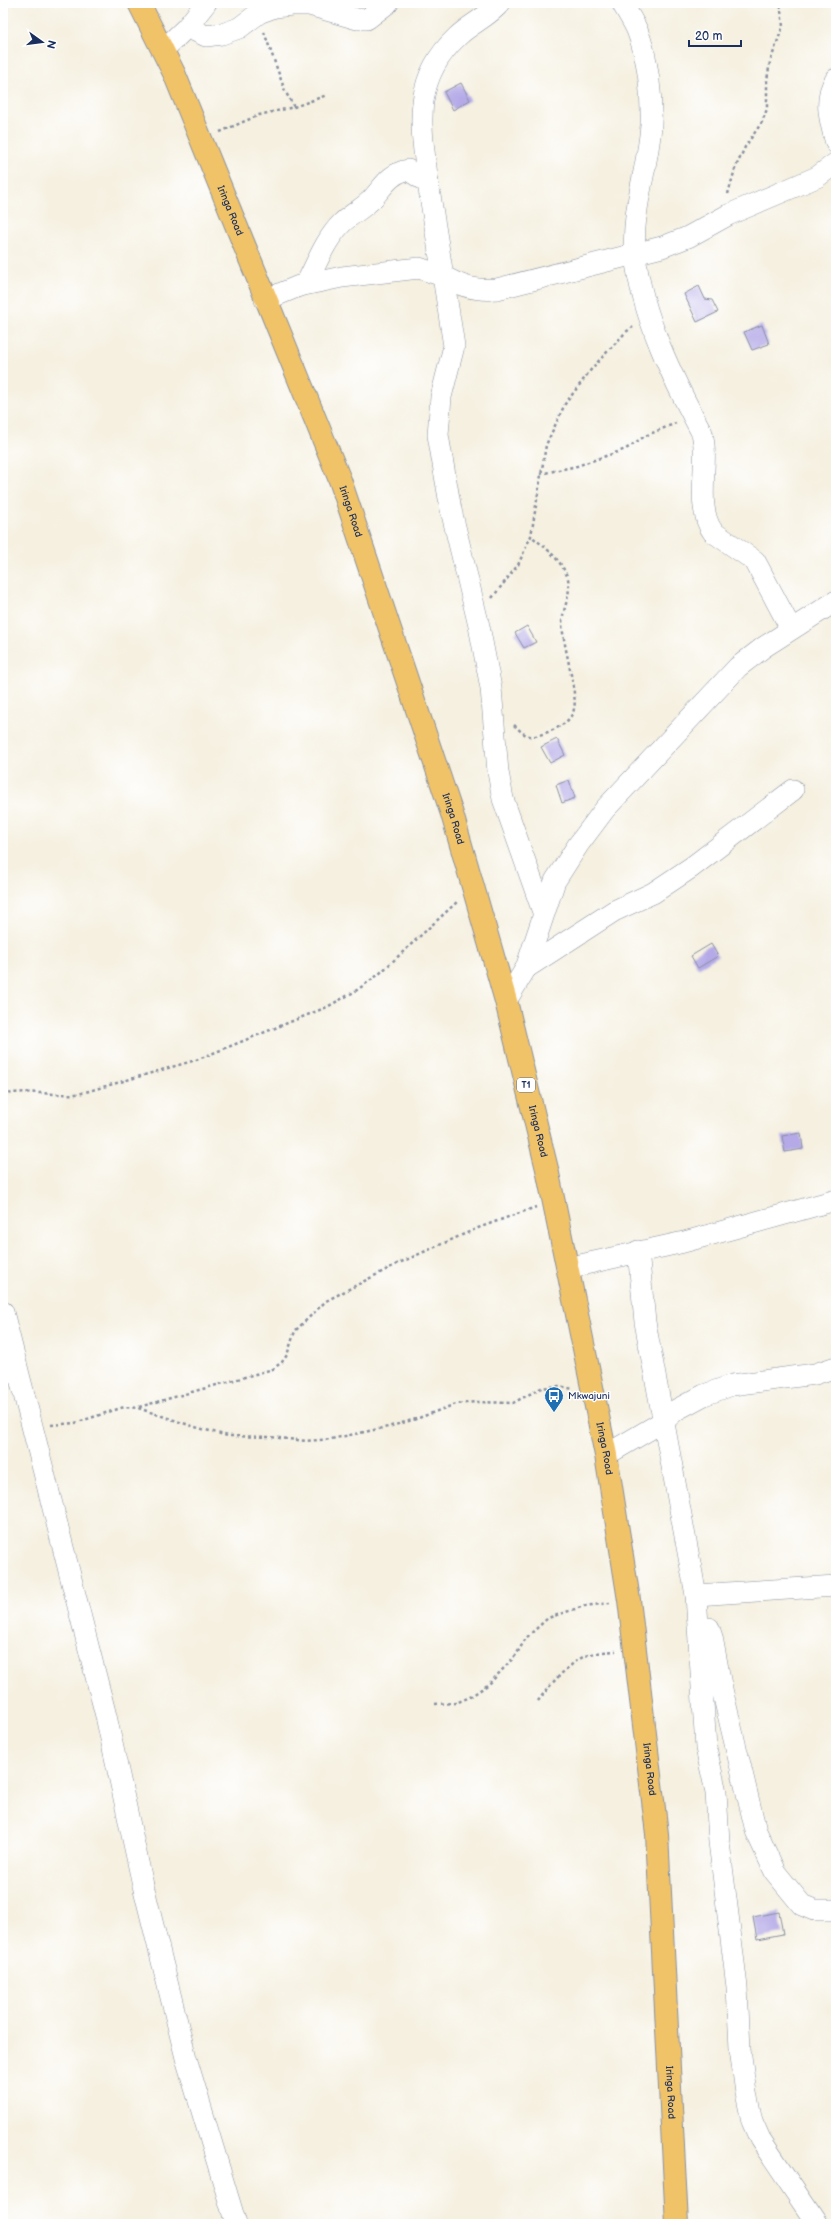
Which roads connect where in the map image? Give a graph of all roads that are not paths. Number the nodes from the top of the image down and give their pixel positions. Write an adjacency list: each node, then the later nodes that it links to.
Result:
1 (139, 3): 8 (highway, Iringa Road / T1)
2 (206, 3): 7 (street)
3 (388, 3): 6 (street)
4 (500, 3): 12 (street)
5 (622, 3): 13 (street)
6 (256, 8): 7 (street)
7 (187, 27): 8 (street)
8 (163, 50): 16 (highway, Iringa Road / T1)
9 (836, 78): 10 (street)
10 (836, 143)
11 (836, 163): 13 (street)
12 (428, 183): 14 (street); 15 (street)
13 (635, 254): 14 (street); 18 (street)
14 (443, 276): 15 (street); 20 (street)
15 (306, 284): 16 (street)
16 (265, 300): 22 (highway, Iringa Road / T1)
17 (836, 601): 18 (street)
18 (791, 629): 20 (street)
19 (793, 790): 21 (street)
20 (544, 912): 21 (street)
21 (526, 968): 22 (street)
22 (506, 1002): 25 (highway, Iringa Road / T1)
23 (836, 1200): 24 (street)
24 (638, 1251): 25 (street); 28 (street)
25 (568, 1268): 29 (highway, Iringa Road / T1)
26 (3, 1312): 34 (street)
27 (836, 1367): 28 (street)
28 (664, 1422): 29 (street); 31 (street)
29 (606, 1455): 35 (highway, Iringa Road / T1)
30 (836, 1586): 31 (street)
31 (696, 1595): 32 (street)
32 (698, 1615): 33 (street); 36 (street)
33 (836, 1910)
34 (236, 2224)
35 (677, 2224)
36 (817, 2224)

